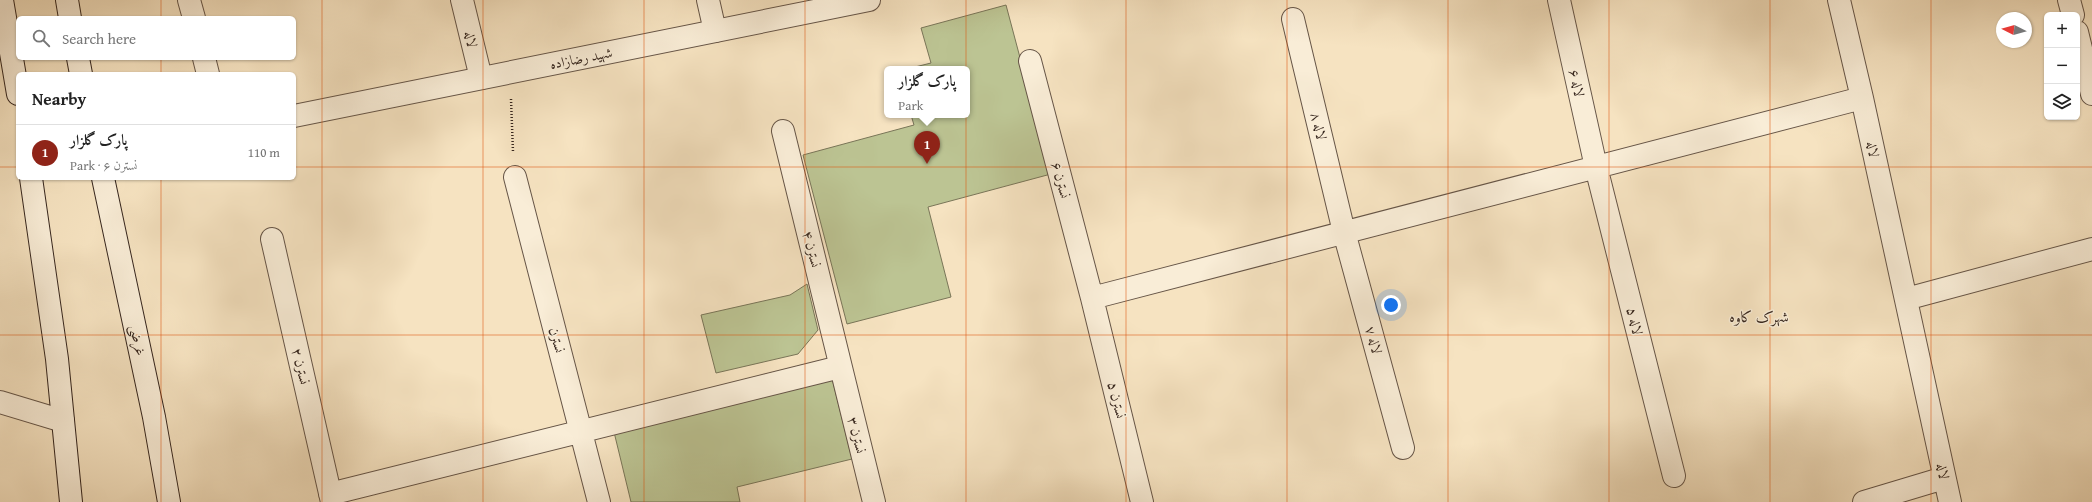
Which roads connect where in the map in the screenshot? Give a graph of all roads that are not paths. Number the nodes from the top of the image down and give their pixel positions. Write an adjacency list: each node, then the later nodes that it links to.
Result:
1 (2, 0): 22 (street)
2 (67, 0): 11 (street)
3 (189, 0): 12 (street)
4 (462, 0): 21 (street, لاله)
5 (708, 0): 14 (street)
6 (869, 0): 14 (street, شهید رضازاده)
7 (1559, 0): 27 (street, لاله ۶)
8 (1839, 0): 24 (street, لاله)
9 (2069, 0): 10 (street)
10 (2072, 12)
11 (70, 16)
12 (193, 16)
13 (1293, 19): 31 (street, لاله ۸)
14 (715, 31): 21 (street, شهید رضازاده)
15 (2080, 44): 23 (street)
16 (78, 60): 19 (street)
17 (204, 60): 20 (street)
18 (1030, 62): 34 (street, نسترن ۶)
19 (81, 72)
20 (208, 72)
21 (481, 78): 25 (street, شهید رضازاده)
22 (16, 82)
23 (2092, 94)
24 (1862, 98): 27 (street); 35 (street, لاله)
25 (296, 116)
26 (783, 131): 36 (street, نسترن ۴)
27 (1596, 167): 31 (street); 41 (street, لاله ۵)
28 (515, 178): 39 (street, نسترن)
29 (32, 180): 38 (street)
30 (103, 180): 45 (street, غرضی)
31 (1344, 232): 34 (street); 40 (street, لاله ۷)
32 (272, 239): 43 (street, نسترن ۲)
33 (2092, 249): 35 (street)
34 (1092, 298): 48 (street, نسترن ۵)
35 (1906, 299): 42 (street, لاله)
36 (840, 367): 39 (street); 47 (street, نسترن ۳)
37 (0, 402): 38 (street)
38 (63, 421): 44 (street)
39 (581, 432): 43 (street); 46 (street, نسترن)
40 (1404, 448)
41 (1674, 476)
42 (1944, 478): 49 (street); 50 (street, لاله)
43 (331, 498)
44 (71, 502)
45 (169, 502)
46 (599, 502)
47 (874, 502)
48 (1142, 502)
49 (1864, 502)
50 (1950, 502)

